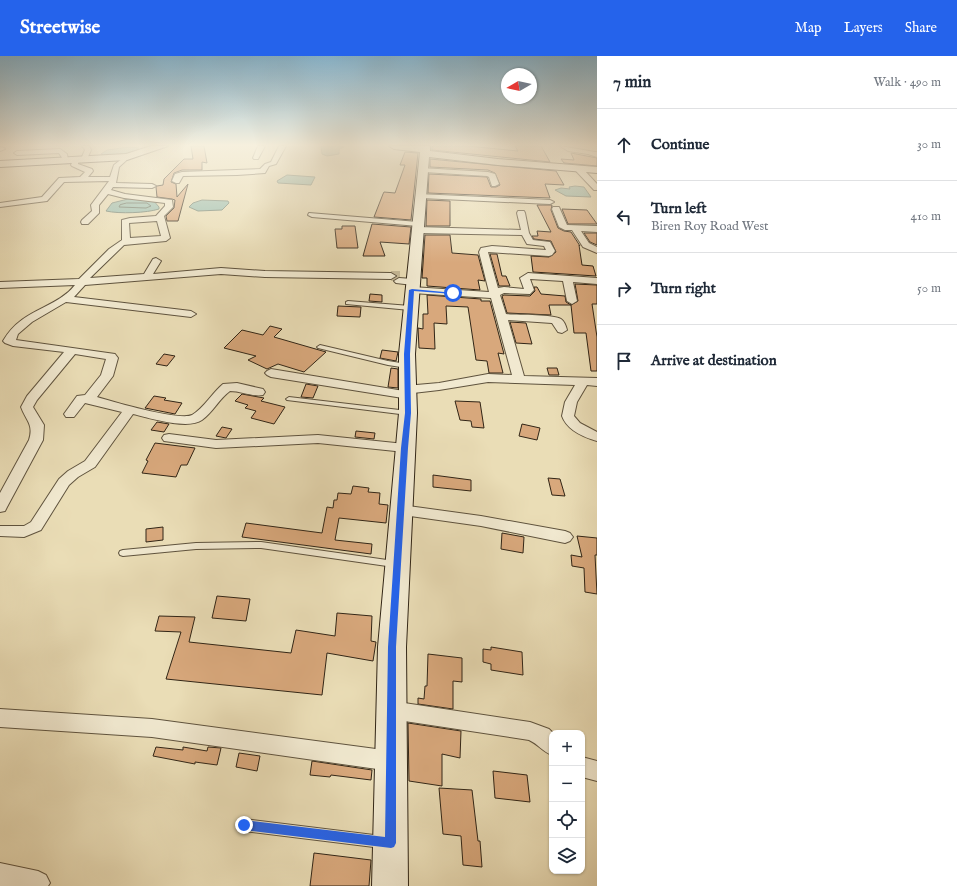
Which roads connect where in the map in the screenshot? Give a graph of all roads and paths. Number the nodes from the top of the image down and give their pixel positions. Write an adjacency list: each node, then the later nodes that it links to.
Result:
1 (58, 185): 7 (street)
2 (111, 185): 4 (street); 11 (street); 12 (street)
3 (422, 185): 5 (main road)
4 (152, 186)
5 (421, 196): 6 (street); 13 (main road)
6 (550, 202)
7 (0, 205)
8 (556, 209): 14 (street)
9 (521, 213): 16 (street)
10 (312, 215): 13 (street)
11 (160, 218): 17 (street); 17 (street)
12 (85, 222)
13 (418, 227): 16 (street); 24 (main road)
14 (575, 228): 15 (street); 18 (street)
15 (597, 229)
16 (525, 233): 27 (street)
17 (126, 241): 23 (street)
18 (597, 250)
19 (156, 261): 20 (street)
20 (148, 277): 23 (street); 24 (street)
21 (567, 278): 22 (street); 27 (street); 29 (street)
22 (597, 281)
23 (81, 284): 24 (street); 25 (street); 26 (street); 28 (street)
24 (404, 284): 27 (street); 30 (lane); 41 (main road)
25 (0, 285)
26 (0, 290)
27 (496, 294): 32 (street)
28 (65, 299): 31 (street); 34 (street)
29 (572, 301)
30 (348, 303)
31 (191, 314)
32 (503, 317): 33 (street); 38 (street)
33 (562, 330)
34 (5, 341): 36 (street)
35 (320, 347): 41 (lane)
36 (72, 350): 43 (street); 50 (street)
37 (271, 373): 41 (street)
38 (519, 380): 39 (street); 41 (street)
39 (583, 382): 40 (street); 47 (street)
40 (597, 382)
41 (408, 391): 44 (lane); 49 (main road)
42 (259, 392): 45 (street)
43 (89, 399): 45 (street); 46 (street)
44 (289, 399)
45 (130, 409): 53 (street)
46 (70, 414)
47 (597, 437)
48 (169, 438): 49 (street)
49 (405, 448): 52 (main road)
50 (4, 492): 51 (street)
51 (0, 507)
52 (401, 510): 54 (street); 56 (main road)
53 (0, 531)
54 (565, 537)
55 (123, 553): 56 (lane)
56 (398, 565): 57 (main road)
57 (391, 710): 59 (street); 60 (main road)
58 (2, 722): 60 (street)
59 (549, 743)
60 (391, 761): 64 (main road)
61 (585, 768): 62 (street)
62 (597, 770)
63 (244, 825): 64 (lane)
64 (391, 843): 67 (main road)
65 (0, 875): 66 (street)
66 (38, 883)
67 (390, 886)

